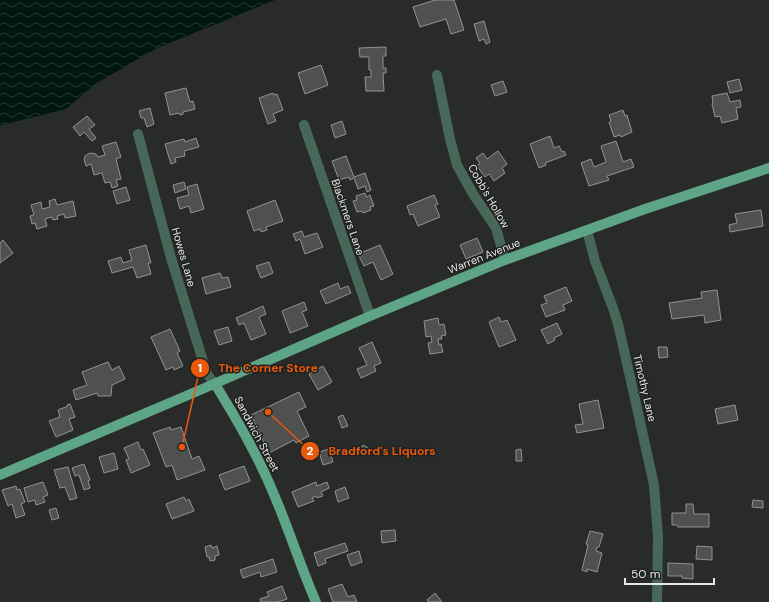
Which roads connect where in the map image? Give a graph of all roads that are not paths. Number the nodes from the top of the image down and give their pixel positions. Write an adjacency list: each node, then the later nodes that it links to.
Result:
1 (437, 75): 6 (street, Cobb's Hollow)
2 (304, 125): 7 (street, Blackmers Lane)
3 (138, 134): 8 (street, Howes Lane)
4 (769, 168): 5 (main road, Warren Avenue)
5 (587, 230): 6 (main road, Warren Avenue); 11 (street, Timothy Lane)
6 (505, 260): 7 (main road, Warren Avenue)
7 (370, 316): 8 (main road, Warren Avenue)
8 (215, 384): 9 (main road); 10 (main road, Sandwich Street)
9 (0, 475)
10 (316, 602)
11 (657, 602)

